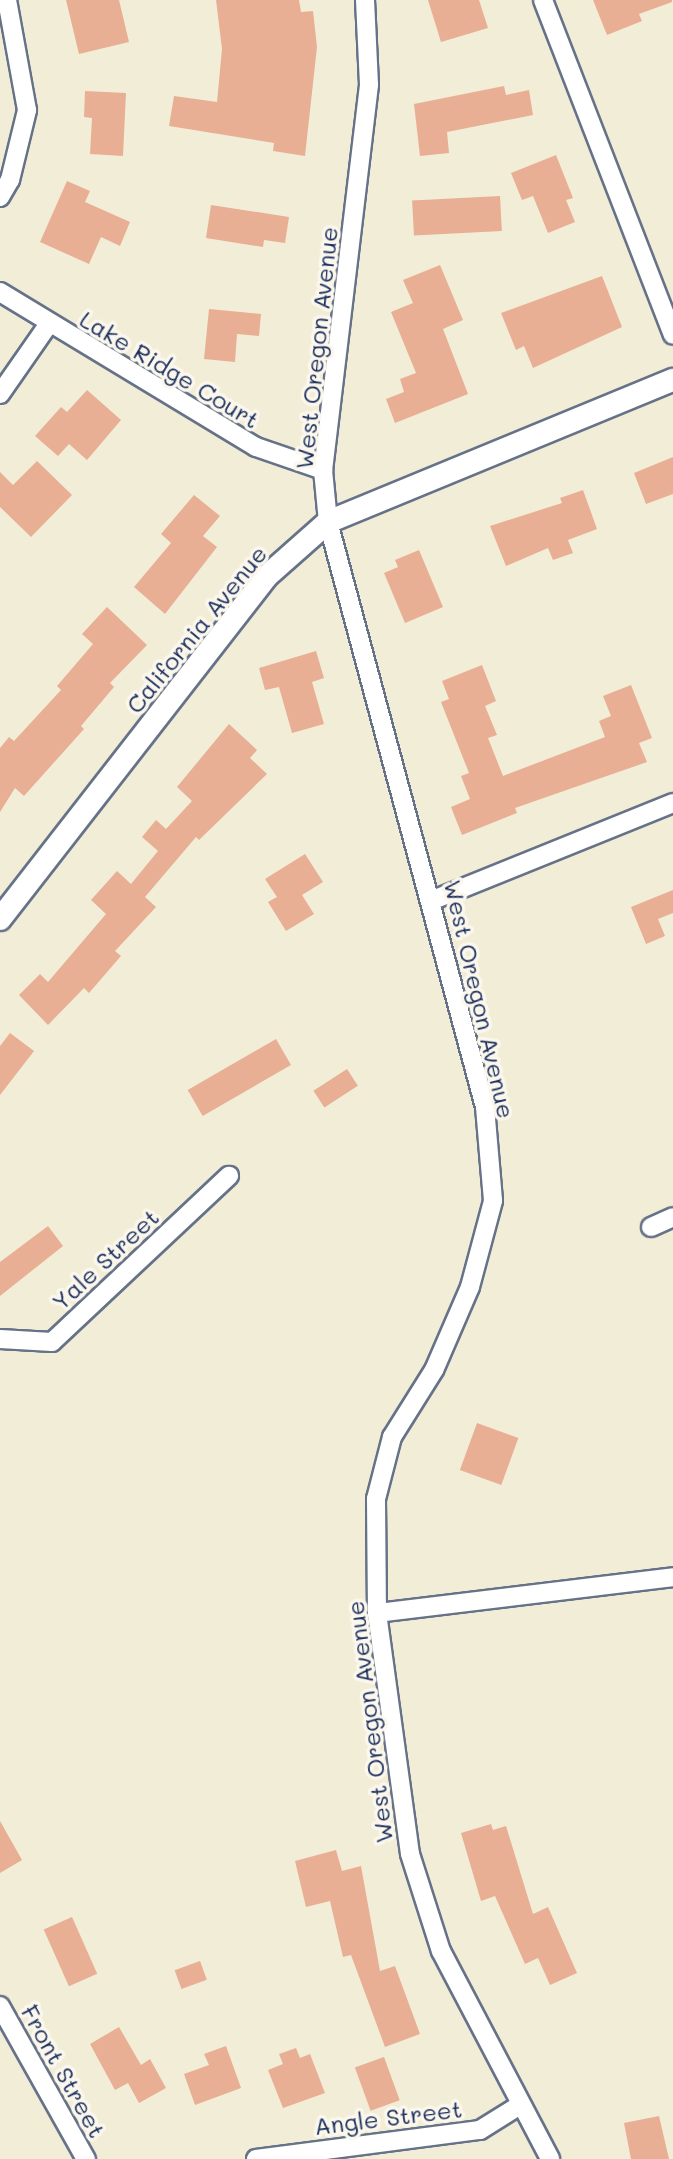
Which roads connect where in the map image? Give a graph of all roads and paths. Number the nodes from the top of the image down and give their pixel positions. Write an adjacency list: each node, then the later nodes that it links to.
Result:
1 (7, 0): 4 (street)
2 (365, 0): 10 (street, West Oregon Avenue)
3 (543, 0): 7 (street)
4 (0, 197)
5 (0, 292): 6 (street, Lake Ridge Court)
6 (48, 325): 9 (street); 10 (street, Lake Ridge Court)
7 (673, 335)
8 (673, 380): 11 (street, California Avenue)
9 (0, 394)
10 (323, 470): 11 (street, West Oregon Avenue)
11 (328, 522): 13 (street, West Oregon Avenue); 14 (street, California Avenue)
12 (673, 803): 13 (street)
13 (433, 900): 20 (street, West Oregon Avenue)
14 (0, 919)
15 (229, 1176): 18 (street, Yale Street)
16 (673, 1217): 17 (street)
17 (651, 1227)
18 (0, 1339)
19 (673, 1577): 20 (street)
20 (377, 1613): 22 (street, West Oregon Avenue)
21 (0, 2006): 23 (street, Front Street)
22 (520, 2105): 24 (street, Angle Street); 25 (street, West Oregon Avenue)
23 (86, 2159)
24 (256, 2159)
25 (550, 2159)

